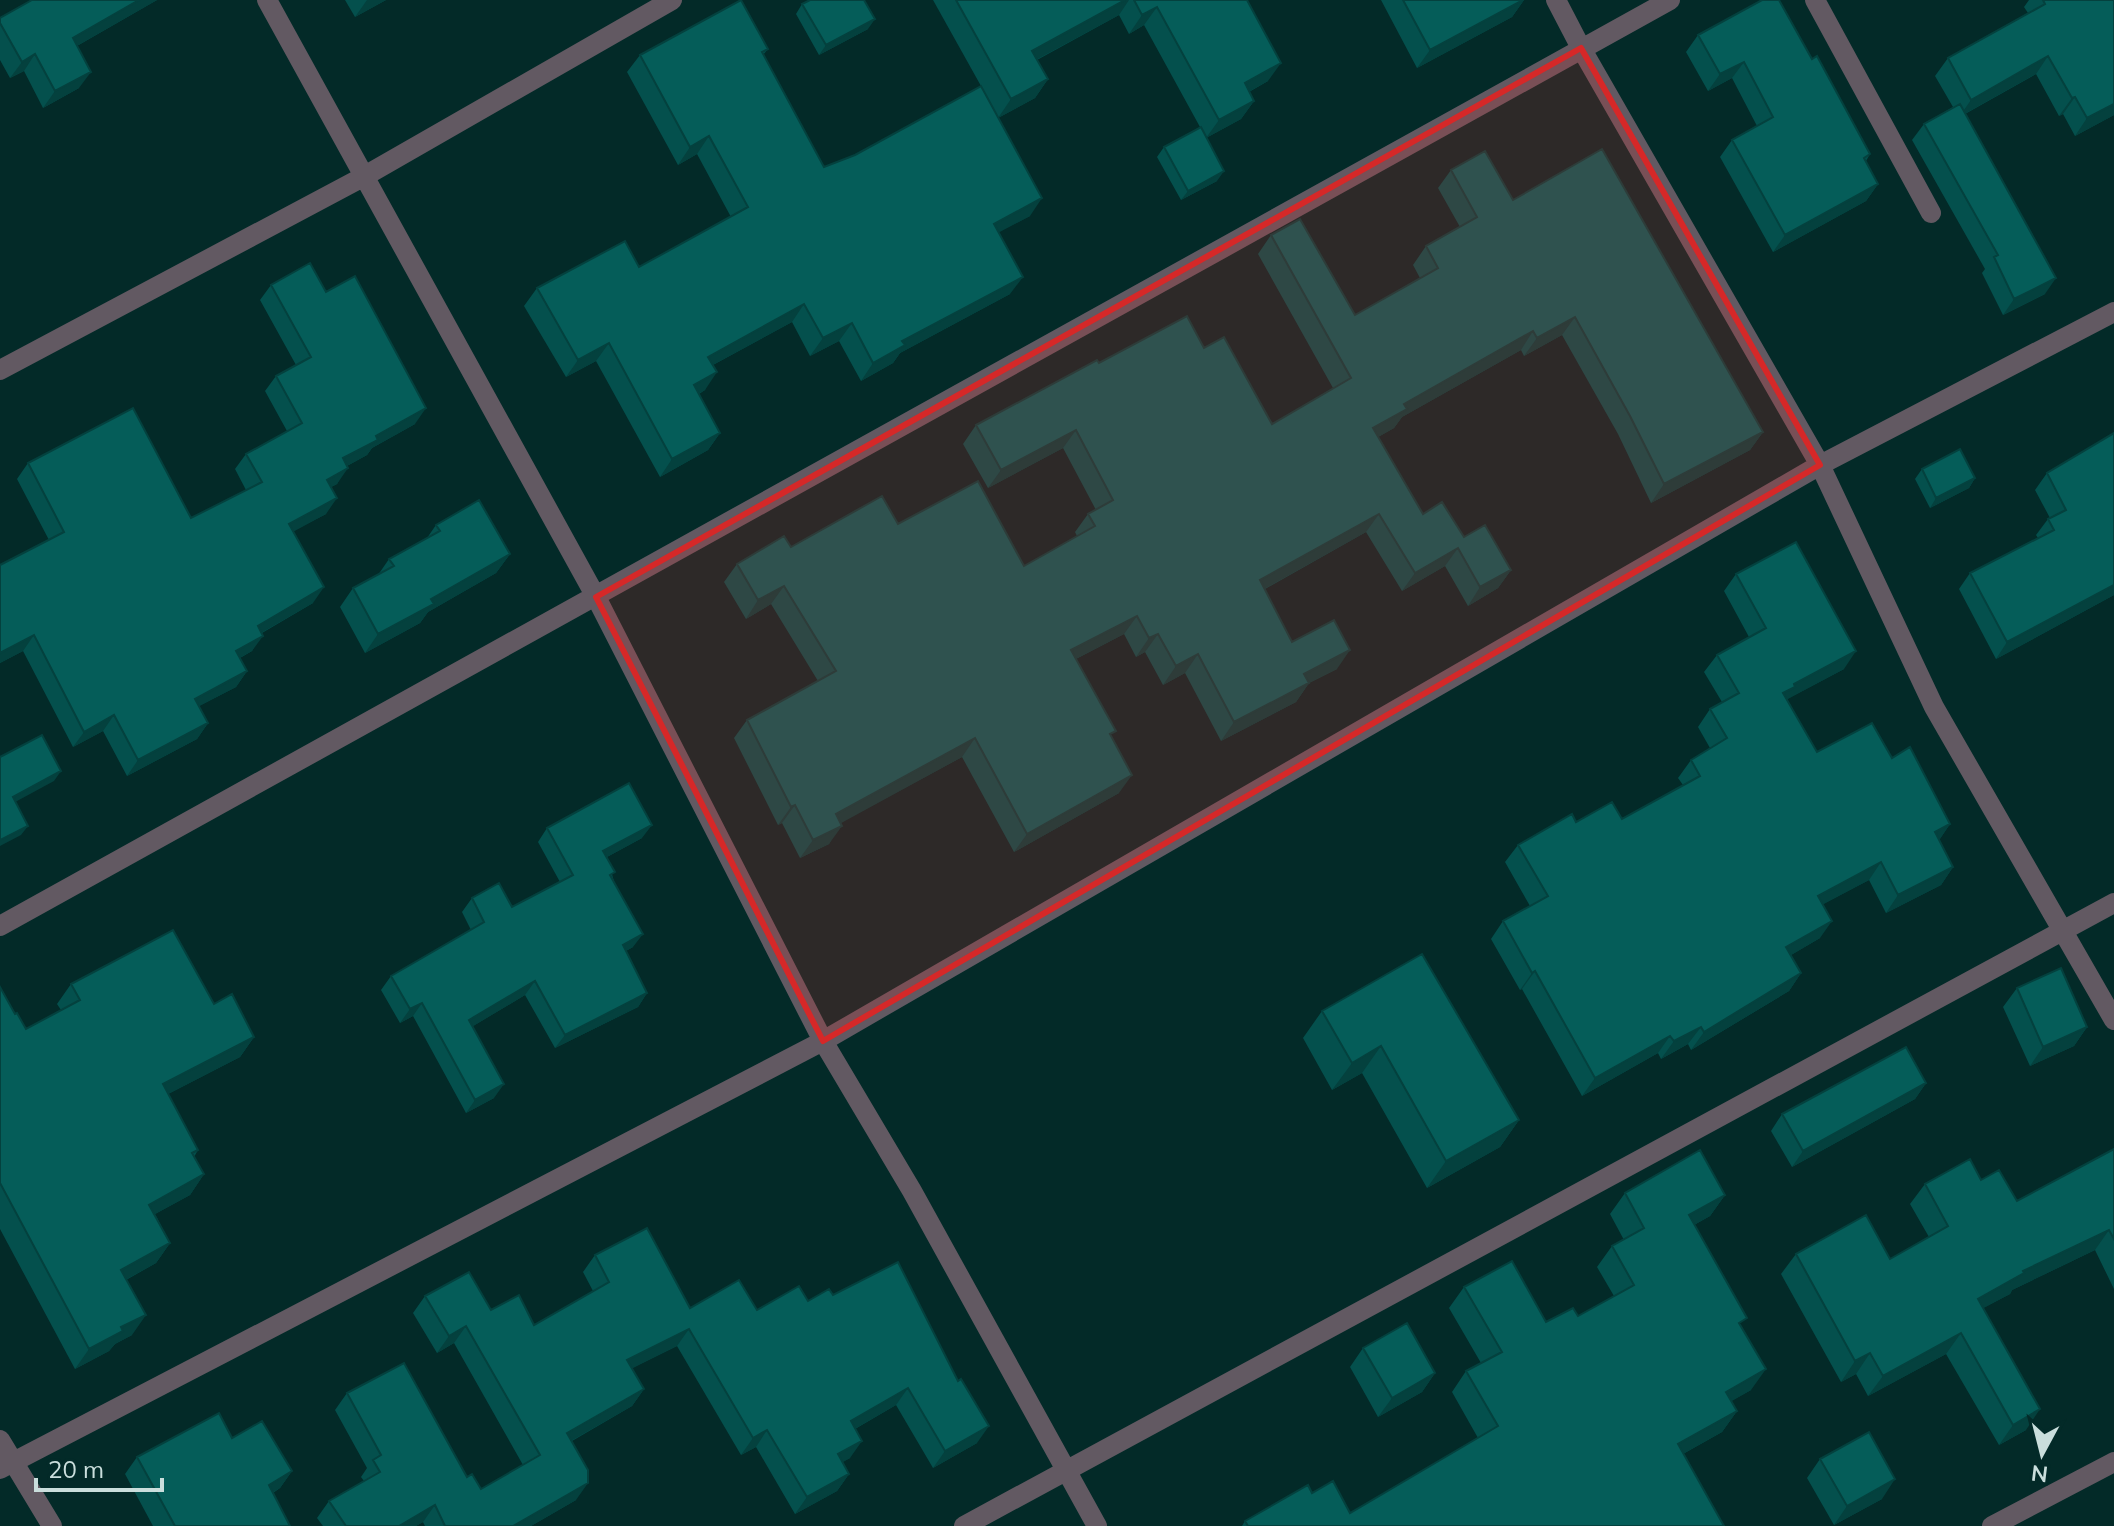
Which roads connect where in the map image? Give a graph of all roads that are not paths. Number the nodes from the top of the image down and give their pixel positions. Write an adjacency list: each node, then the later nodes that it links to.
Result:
1 (267, 0): 7 (street)
2 (672, 0): 7 (street)
3 (1556, 0): 6 (street)
4 (1670, 0): 6 (street)
5 (1815, 0): 8 (street)
6 (1581, 48): 11 (street); 12 (street)
7 (363, 177): 10 (street); 12 (street)
8 (1931, 213)
9 (2114, 312): 11 (street)
10 (0, 370)
11 (1820, 465): 15 (street); 17 (street)
12 (596, 597): 14 (street); 17 (street)
13 (2114, 903): 15 (street)
14 (0, 926)
15 (2061, 930): 16 (street); 21 (street)
16 (2114, 1020)
17 (823, 1041): 20 (street); 21 (street)
18 (0, 1440): 20 (street)
19 (2114, 1462): 25 (street)
20 (6, 1466): 22 (street)
21 (1066, 1469): 23 (street); 24 (street)
22 (52, 1526)
23 (964, 1526)
24 (1097, 1526)
25 (1992, 1526)

